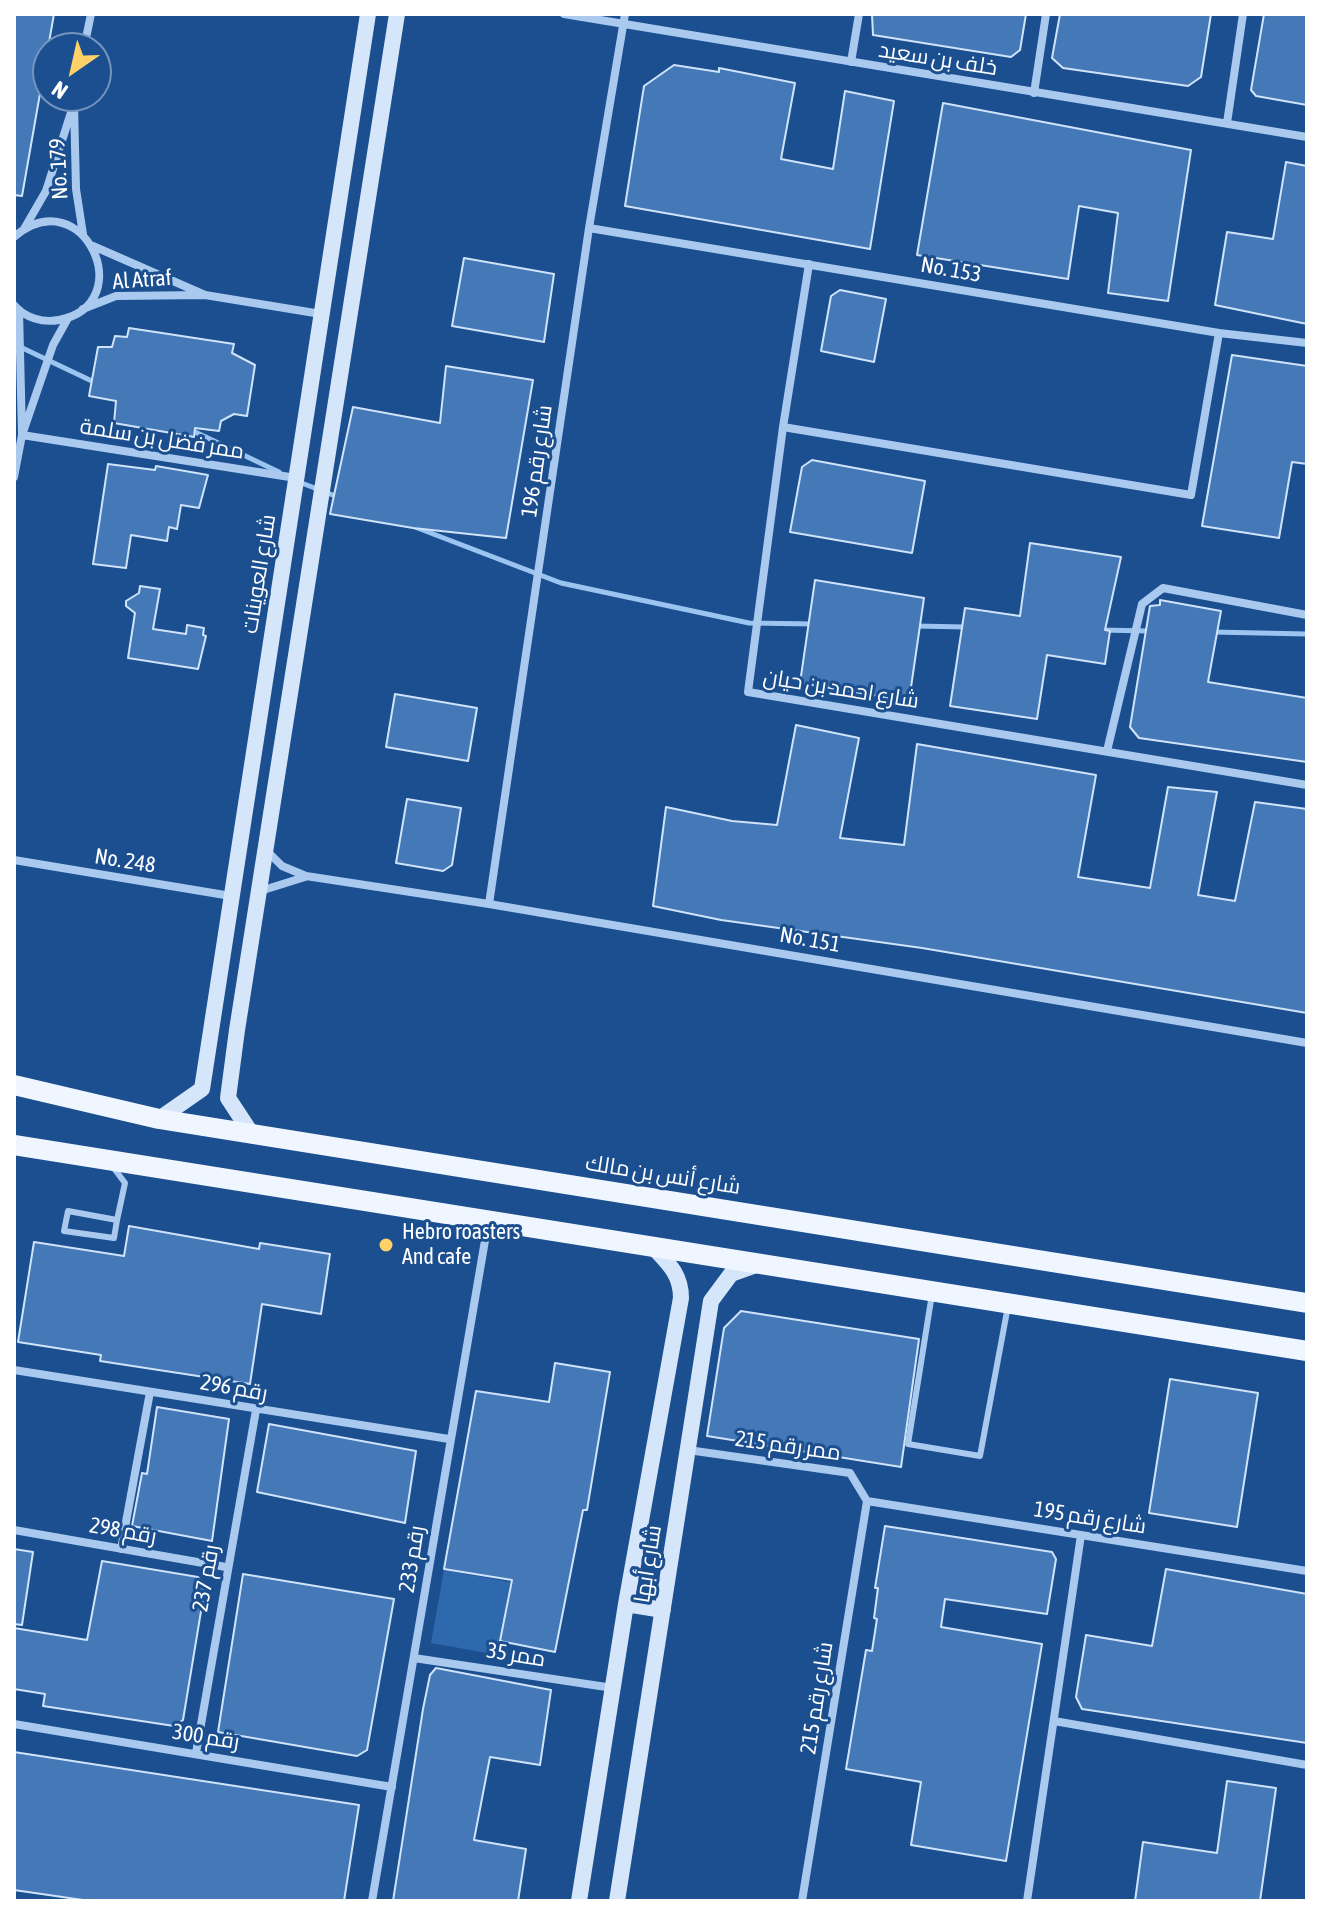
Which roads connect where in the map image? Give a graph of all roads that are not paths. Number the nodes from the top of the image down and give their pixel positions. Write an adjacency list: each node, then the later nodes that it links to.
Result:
1 (368, 14): 20 (street, شارع العوينات)
2 (564, 14): 7 (street, خلف بن سعيد)
3 (859, 14): 8 (street)
4 (1046, 14): 9 (street)
5 (1243, 14): 12 (street)
6 (399, 15): 21 (street)
7 (625, 18): 8 (street, خلف بن سعيد); 14 (street, شارع رقم 196)
8 (851, 62): 9 (street, خلف بن سعيد)
9 (1034, 93): 12 (street, خلف بن سعيد)
10 (71, 112): 15 (street, No. 179)
11 (75, 112): 16 (street, No. 179)
12 (1227, 123): 13 (street, خلف بن سعيد)
13 (1307, 137)
14 (589, 228): 19 (street, No. 153); 43 (street, شارع رقم 196)
15 (24, 229): 16 (street); 17 (street)
16 (83, 234): 18 (street, Al Atraf)
17 (14, 237)
18 (93, 246): 22 (street, Al Atraf); 24 (street, Al Atraf)
19 (809, 264): 27 (street, No. 153); 31 (street, شارع احمد بن حيان)
20 (326, 283): 21 (street); 25 (street, شارع العوينات)
21 (352, 289): 30 (street)
22 (205, 295): 24 (street, Al Atraf); 25 (street, Al Atraf)
23 (16, 308): 26 (street); 32 (street)
24 (83, 309): 26 (street, Al Atraf)
25 (322, 315): 29 (street, شارع العوينات)
26 (68, 318): 32 (street)
27 (1219, 333): 28 (street, No. 153); 31 (street)
28 (1307, 343)
29 (317, 350): 30 (street); 34 (street, شارع العوينات)
30 (341, 355): 38 (street)
31 (783, 427): 36 (street, شارع احمد بن حيان)
32 (22, 435): 33 (street); 34 (street, ممر فضل بن سلمة)
33 (14, 477)
34 (296, 478): 42 (street, شارع العوينات)
35 (1307, 615): 36 (street)
36 (1107, 751): 37 (street, شارع احمد بن حيان)
37 (1307, 785)
38 (264, 848): 40 (street, No. 151); 41 (street)
39 (14, 860): 42 (street, No. 248)
40 (306, 876): 41 (street, No. 151); 43 (street, No. 151)
41 (257, 892): 45 (street)
42 (231, 896): 44 (street, شارع العوينات)
43 (489, 904): 46 (street, No. 151)
44 (209, 1030): 45 (street); 48 (street, شارع العوينات)
45 (237, 1030): 49 (street)
46 (1307, 1043)
47 (14, 1085): 48 (main road, شارع أنس بن مالك)
48 (159, 1119): 49 (main road, شارع أنس بن مالك)
49 (251, 1133): 58 (main road, شارع أنس بن مالك)
50 (14, 1145): 51 (main road)
51 (108, 1161): 52 (lane); 53 (main road)
52 (117, 1220): 52 (lane)
53 (488, 1223): 54 (main road); 65 (street, رقم 233)
54 (652, 1246): 55 (main road); 59 (street, شارع أبها)
55 (763, 1263): 56 (main road); 60 (street, شارع أبها)
56 (932, 1290): 57 (main road); 57 (lane)
57 (1008, 1302): 61 (main road)
58 (1307, 1303)
59 (676, 1323): 60 (street); 73 (street, شارع أبها)
60 (706, 1328): 66 (street, شارع أبها)
61 (1307, 1351)
62 (14, 1370): 63 (street, رقم 296)
63 (150, 1392): 64 (street, رقم 296); 70 (street)
64 (256, 1410): 65 (street, رقم 296); 71 (street, رقم 237)
65 (449, 1439): 75 (street, رقم 233)
66 (688, 1450): 67 (street, ممر رقم 215); 74 (street, شارع أبها)
67 (867, 1501): 69 (street, شارع رقم 195); 86 (street, شارع رقم 215)
68 (14, 1530): 70 (street, رقم 298)
69 (1081, 1535): 72 (street, شارع رقم 195); 77 (street)
70 (121, 1549): 71 (street, رقم 298)
71 (226, 1567): 79 (street, رقم 237)
72 (1307, 1571)
73 (626, 1604): 74 (street); 76 (street, شارع أبها)
74 (663, 1610): 82 (street, شارع أبها)
75 (414, 1658): 76 (street, ممر 35); 81 (street, رقم 233)
76 (613, 1688): 84 (street, شارع أبها)
77 (1054, 1721): 80 (street); 87 (street)
78 (14, 1724): 79 (street, رقم 300)
79 (196, 1753): 81 (street, رقم 300)
80 (1307, 1765)
81 (392, 1787): 83 (street, رقم 233)
82 (617, 1900): 85 (street)
83 (372, 1901)
84 (579, 1901)
85 (624, 1901)
86 (802, 1901)
87 (1027, 1901)

